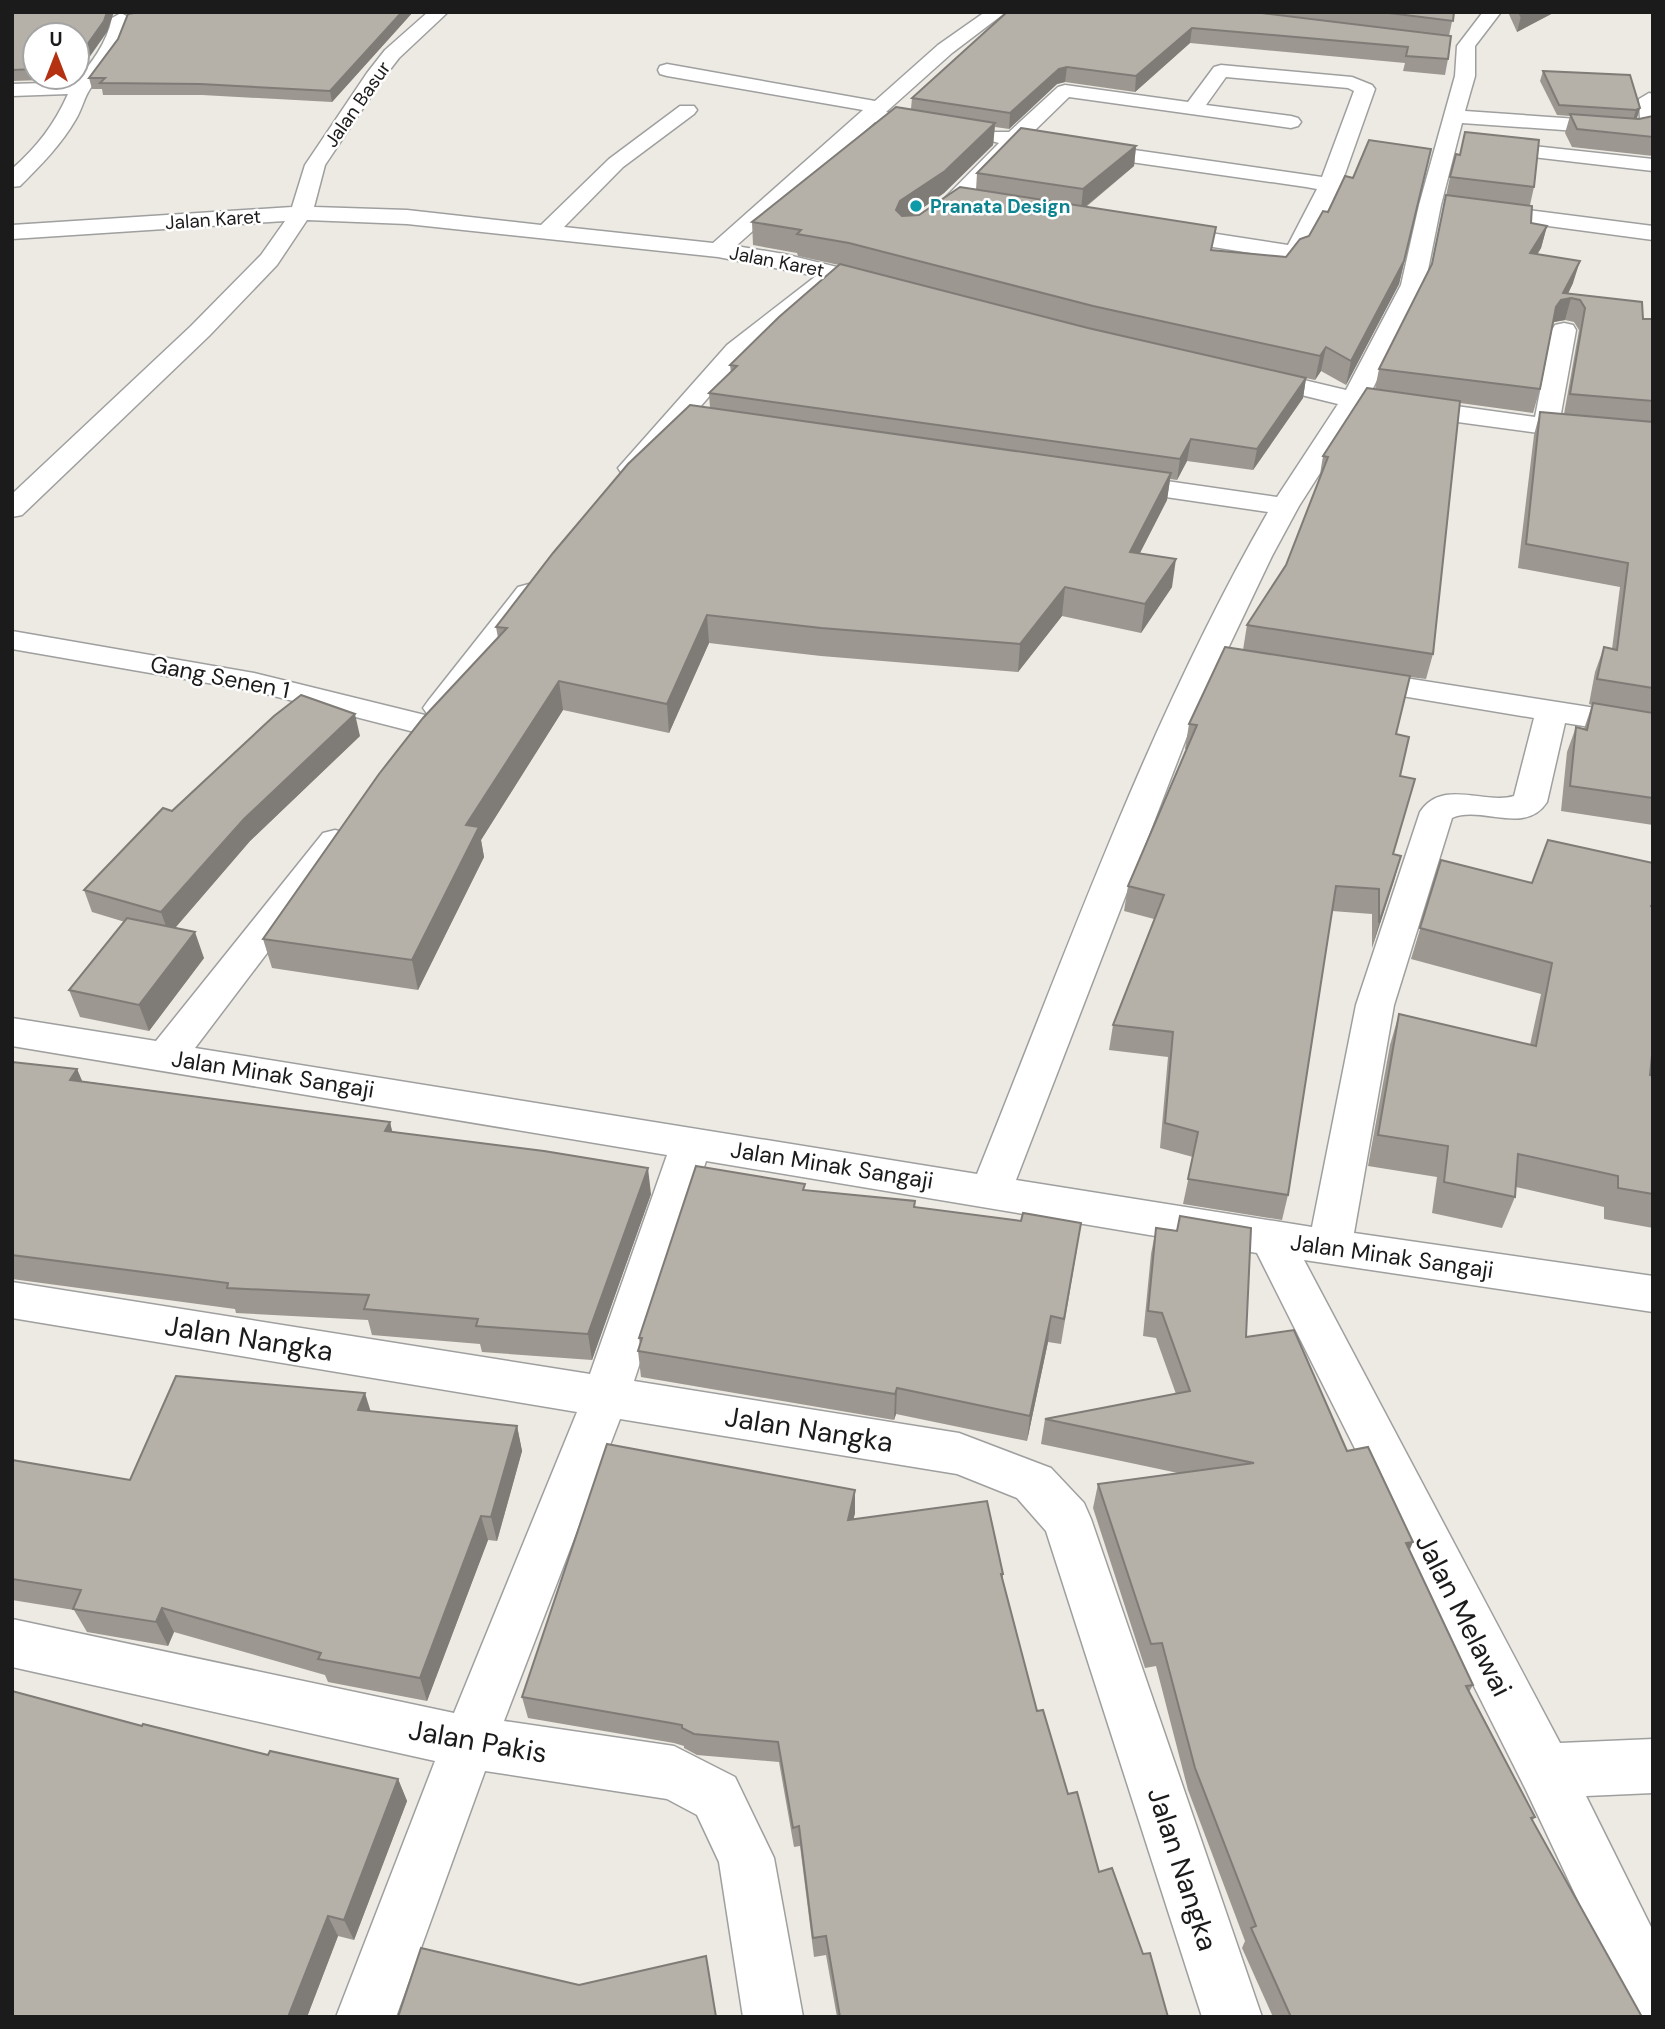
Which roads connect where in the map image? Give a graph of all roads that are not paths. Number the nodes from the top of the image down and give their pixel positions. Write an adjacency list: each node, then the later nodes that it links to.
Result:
1 (439, 12): 22 (street, Jalan Basur)
2 (998, 12): 12 (street)
3 (1492, 12): 13 (street)
4 (115, 15): 5 (street); 7 (street)
5 (144, 15)
6 (667, 70): 12 (street)
7 (91, 76)
8 (79, 91): 18 (street)
9 (1649, 99): 13 (street)
10 (1193, 109): 14 (street); 15 (street); 19 (street)
11 (687, 110): 24 (street)
12 (873, 111): 15 (street); 27 (street)
13 (1454, 116): 16 (street)
14 (1291, 122)
15 (1014, 139): 19 (street); 20 (street)
16 (1447, 142): 17 (street); 21 (street)
17 (1653, 165)
18 (12, 181)
19 (1330, 185): 28 (street)
20 (954, 201): 23 (street); 28 (street)
21 (1430, 205): 26 (street); 34 (street)
22 (301, 213): 24 (street, Jalan Karet); 25 (street, Jalan Karet); 40 (street, Jalan Basur)
23 (932, 216)
24 (547, 231): 27 (street, Jalan Karet)
25 (12, 232)
26 (1653, 233)
27 (718, 250): 29 (street, Jalan Karet)
28 (1295, 253): 30 (street)
29 (835, 273): 31 (street, Jalan Karet); 38 (street)
30 (1282, 278)
31 (901, 290)
32 (1564, 330): 35 (street)
33 (1228, 370): 34 (street)
34 (1354, 400): 35 (street); 39 (street)
35 (1546, 426): 36 (street)
36 (1653, 436)
37 (1095, 479): 39 (street)
38 (613, 491)
39 (1285, 506): 50 (street)
40 (12, 509)
41 (544, 573): 42 (street, Gang Senen 1)
42 (12, 640)
43 (1332, 676): 44 (street)
44 (1552, 709): 45 (street); 52 (street)
45 (1653, 727)
46 (350, 821): 48 (street)
47 (12, 1032): 48 (street, Jalan Minak Sangaji)
48 (166, 1057): 49 (street, Jalan Minak Sangaji)
49 (692, 1142): 50 (street, Jalan Minak Sangaji); 55 (street)
50 (991, 1191): 51 (street, Jalan Minak Sangaji)
51 (1271, 1238): 52 (street, Jalan Minak Sangaji); 59 (street, Jalan Melawai)
52 (1330, 1245): 53 (street, Jalan Minak Sangaji)
53 (1653, 1294)
54 (12, 1300): 55 (street, Jalan Nangka)
55 (606, 1396): 57 (street); 63 (street, Jalan Nangka)
56 (12, 1643): 57 (street, Jalan Pakis)
57 (469, 1742): 61 (street); 62 (street, Jalan Pakis)
58 (1653, 1766): 59 (street)
59 (1545, 1771): 60 (street, Jalan Melawai)
60 (1653, 1994)
61 (366, 2017)
62 (773, 2017)
63 (1232, 2017)

